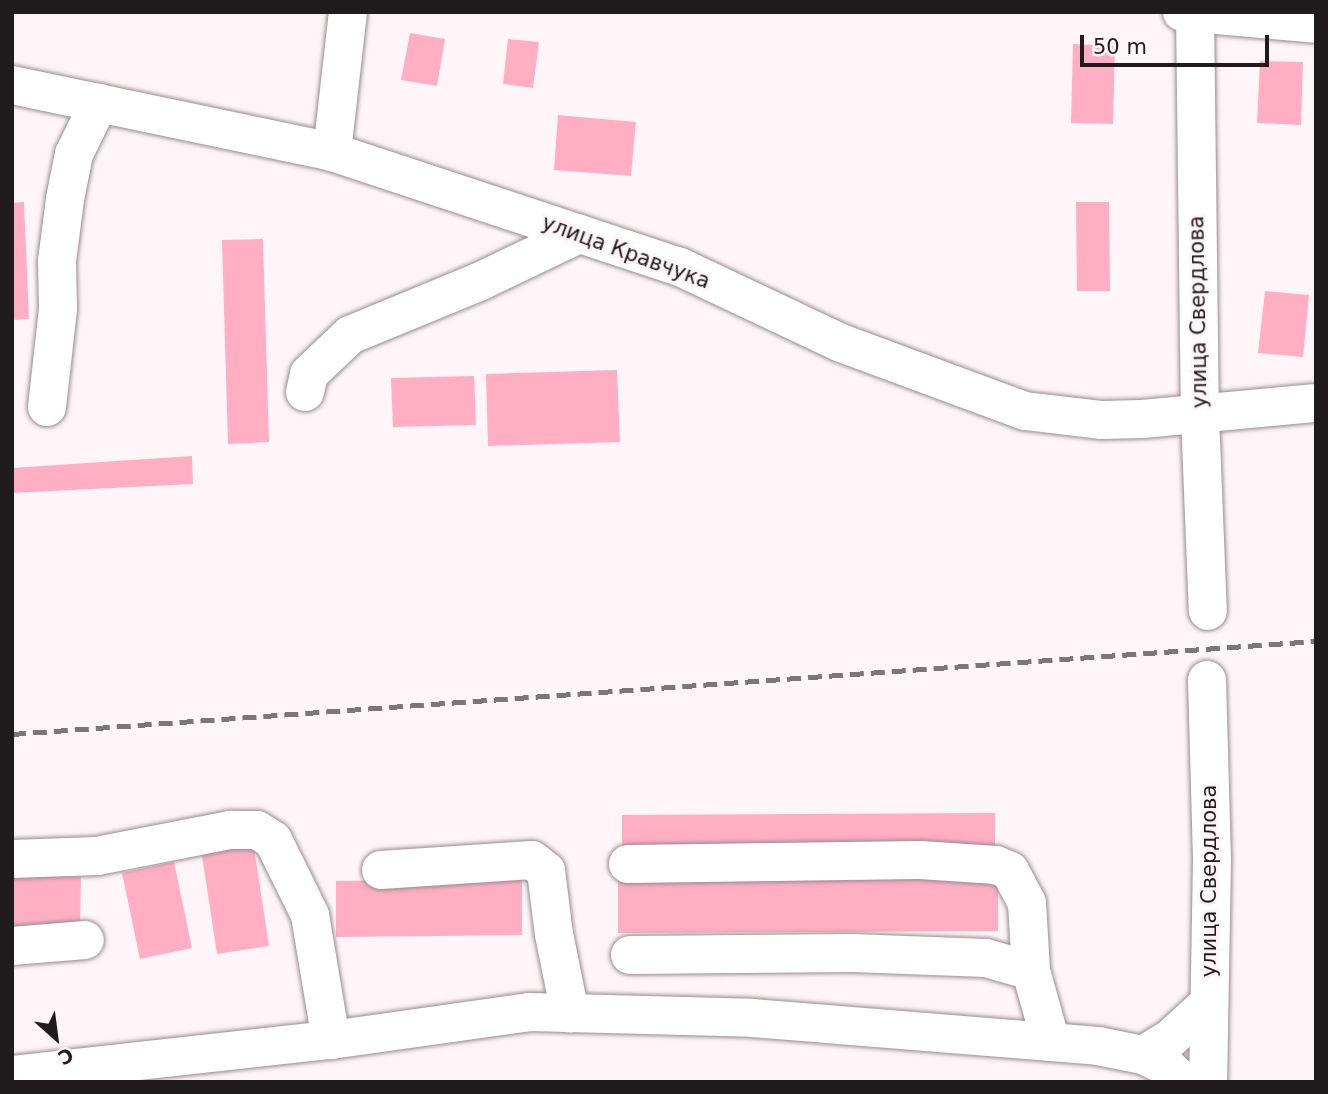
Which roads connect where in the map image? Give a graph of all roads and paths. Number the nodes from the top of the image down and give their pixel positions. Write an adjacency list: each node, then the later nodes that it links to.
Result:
1 (348, 12): 6 (street)
2 (1191, 13): 3 (street); 11 (street, улица Свердлова)
3 (1316, 24)
4 (12, 85): 5 (street, улица Кравчука)
5 (99, 103): 6 (street, улица Кравчука); 10 (street)
6 (332, 152): 7 (street, улица Кравчука)
7 (579, 234): 8 (street); 11 (street, улица Кравчука)
8 (305, 392)
9 (1316, 403): 11 (street, улица Кравчука)
10 (47, 407)
11 (1199, 416): 12 (street, улица Свердлова)
12 (1208, 611)
13 (1207, 680): 21 (street, улица Свердлова)
14 (12, 859): 23 (street)
15 (628, 864): 20 (street)
16 (381, 870): 22 (street)
17 (85, 940): 18 (street)
18 (12, 946)
19 (630, 955): 20 (street)
20 (1031, 971): 24 (street)
21 (1209, 1003): 25 (street); 28 (street, улица Свердлова)
22 (570, 1013): 23 (street); 24 (street)
23 (331, 1040): 26 (street)
24 (1051, 1042): 25 (street)
25 (1143, 1055): 27 (street)
26 (12, 1075)
27 (1183, 1082)
28 (1208, 1082)

